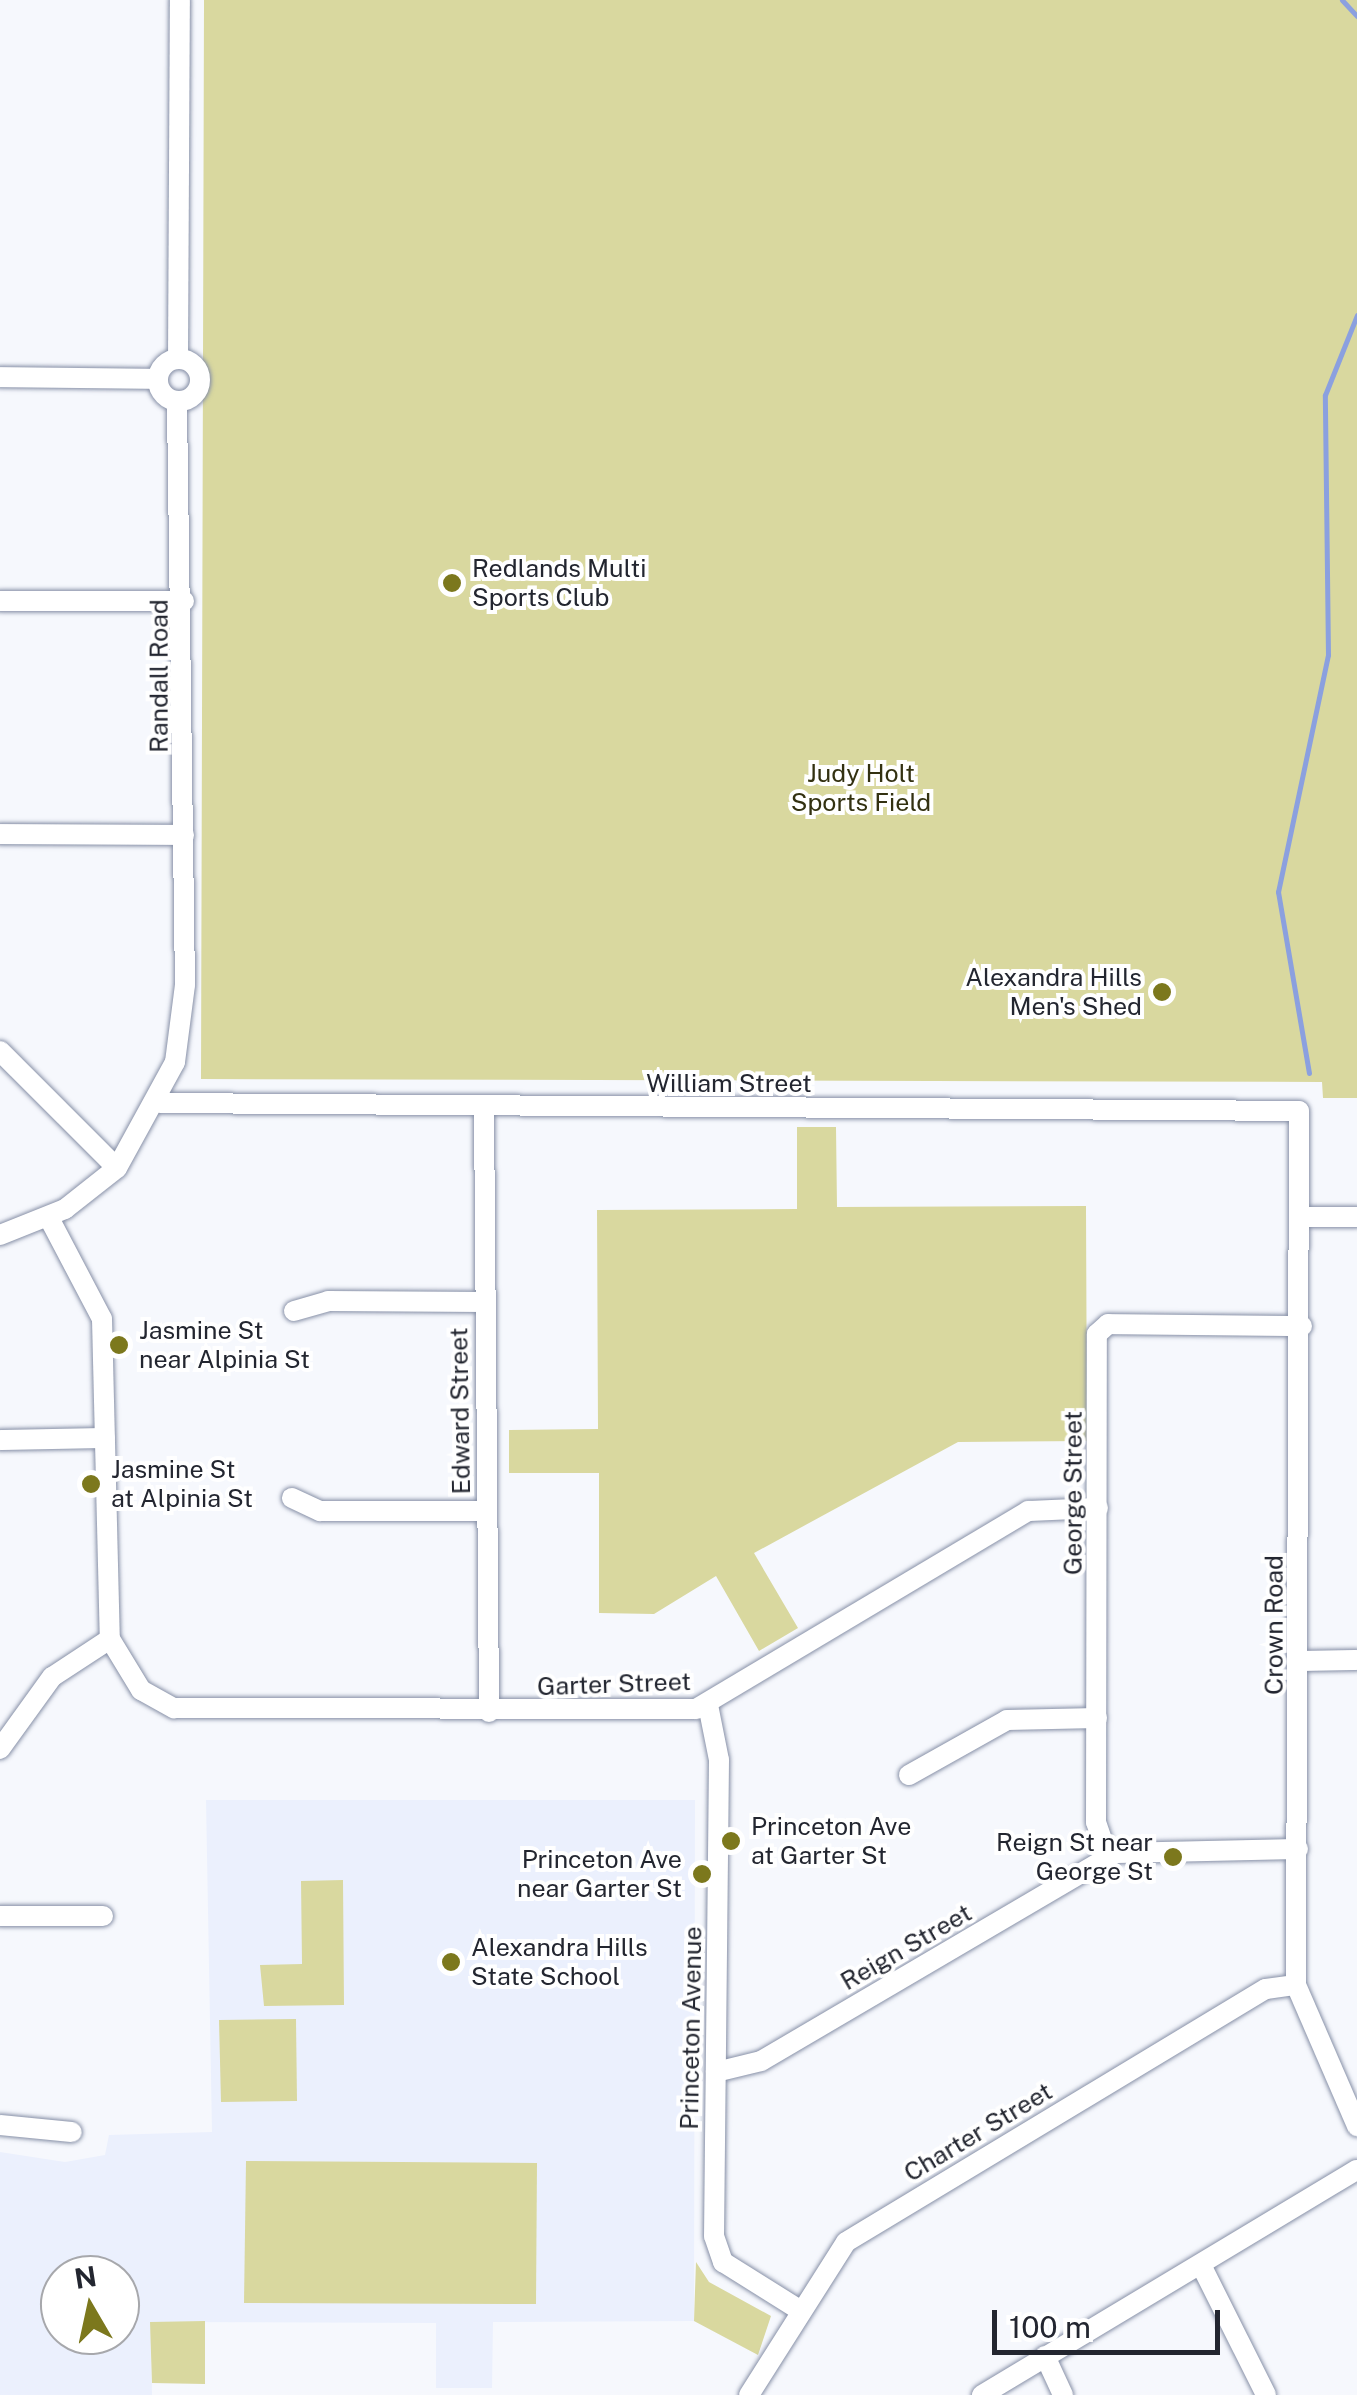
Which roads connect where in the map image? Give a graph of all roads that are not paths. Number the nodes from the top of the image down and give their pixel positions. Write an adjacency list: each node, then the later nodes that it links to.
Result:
1 (180, 0): 2 (street, Randall Road)
2 (178, 359): 4 (street); 5 (street, Randall Road)
3 (0, 377): 4 (street)
4 (158, 379): 5 (street)
5 (177, 402): 7 (street, Randall Road)
6 (0, 600): 7 (street)
7 (184, 602): 9 (street, Randall Road)
8 (0, 834): 9 (street)
9 (184, 835): 11 (street, Randall Road)
10 (0, 1050): 14 (street)
11 (160, 1102): 12 (street, William Street); 14 (street, Randall Road)
12 (484, 1109): 13 (street, William Street); 19 (street, Edward Street)
13 (1298, 1111): 15 (street, Crown Road)
14 (117, 1168): 17 (street)
15 (1302, 1217): 16 (street); 21 (street, Crown Road)
16 (1357, 1217)
17 (50, 1218): 18 (street); 22 (street)
18 (0, 1235)
19 (484, 1302): 20 (street); 26 (street, Edward Street)
20 (294, 1311)
21 (1302, 1326): 25 (street, George Street); 29 (street, Crown Road)
22 (105, 1438): 23 (street); 27 (street)
23 (0, 1440)
24 (292, 1498): 26 (street)
25 (1098, 1508): 30 (street, Garter Street); 32 (street, George Street)
26 (486, 1511): 31 (street, Edward Street)
27 (110, 1640): 31 (street, Garter Street); 33 (street)
28 (1357, 1660): 29 (street)
29 (1298, 1661): 35 (street, Crown Road)
30 (708, 1704): 31 (street, Garter Street); 40 (street, Princeton Avenue)
31 (489, 1712)
32 (1097, 1718): 34 (street); 36 (street, George Street)
33 (0, 1750)
34 (909, 1775)
35 (1298, 1849): 36 (street, Reign Street); 39 (street, Crown Road)
36 (1108, 1857): 40 (street, Reign Street)
37 (0, 1916): 38 (street)
38 (104, 1916)
39 (1296, 1985): 42 (street, Crown Road); 46 (street, Charter Street)
40 (716, 2072): 46 (street, Princeton Avenue)
41 (0, 2125): 43 (street)
42 (1357, 2126)
43 (72, 2132)
44 (1357, 2170): 45 (street)
45 (1201, 2265): 47 (street); 51 (street)
46 (798, 2309): 48 (street, Charter Street)
47 (1045, 2356): 49 (street); 50 (street)
48 (749, 2395)
49 (982, 2395)
50 (1064, 2395)
51 (1266, 2395)

